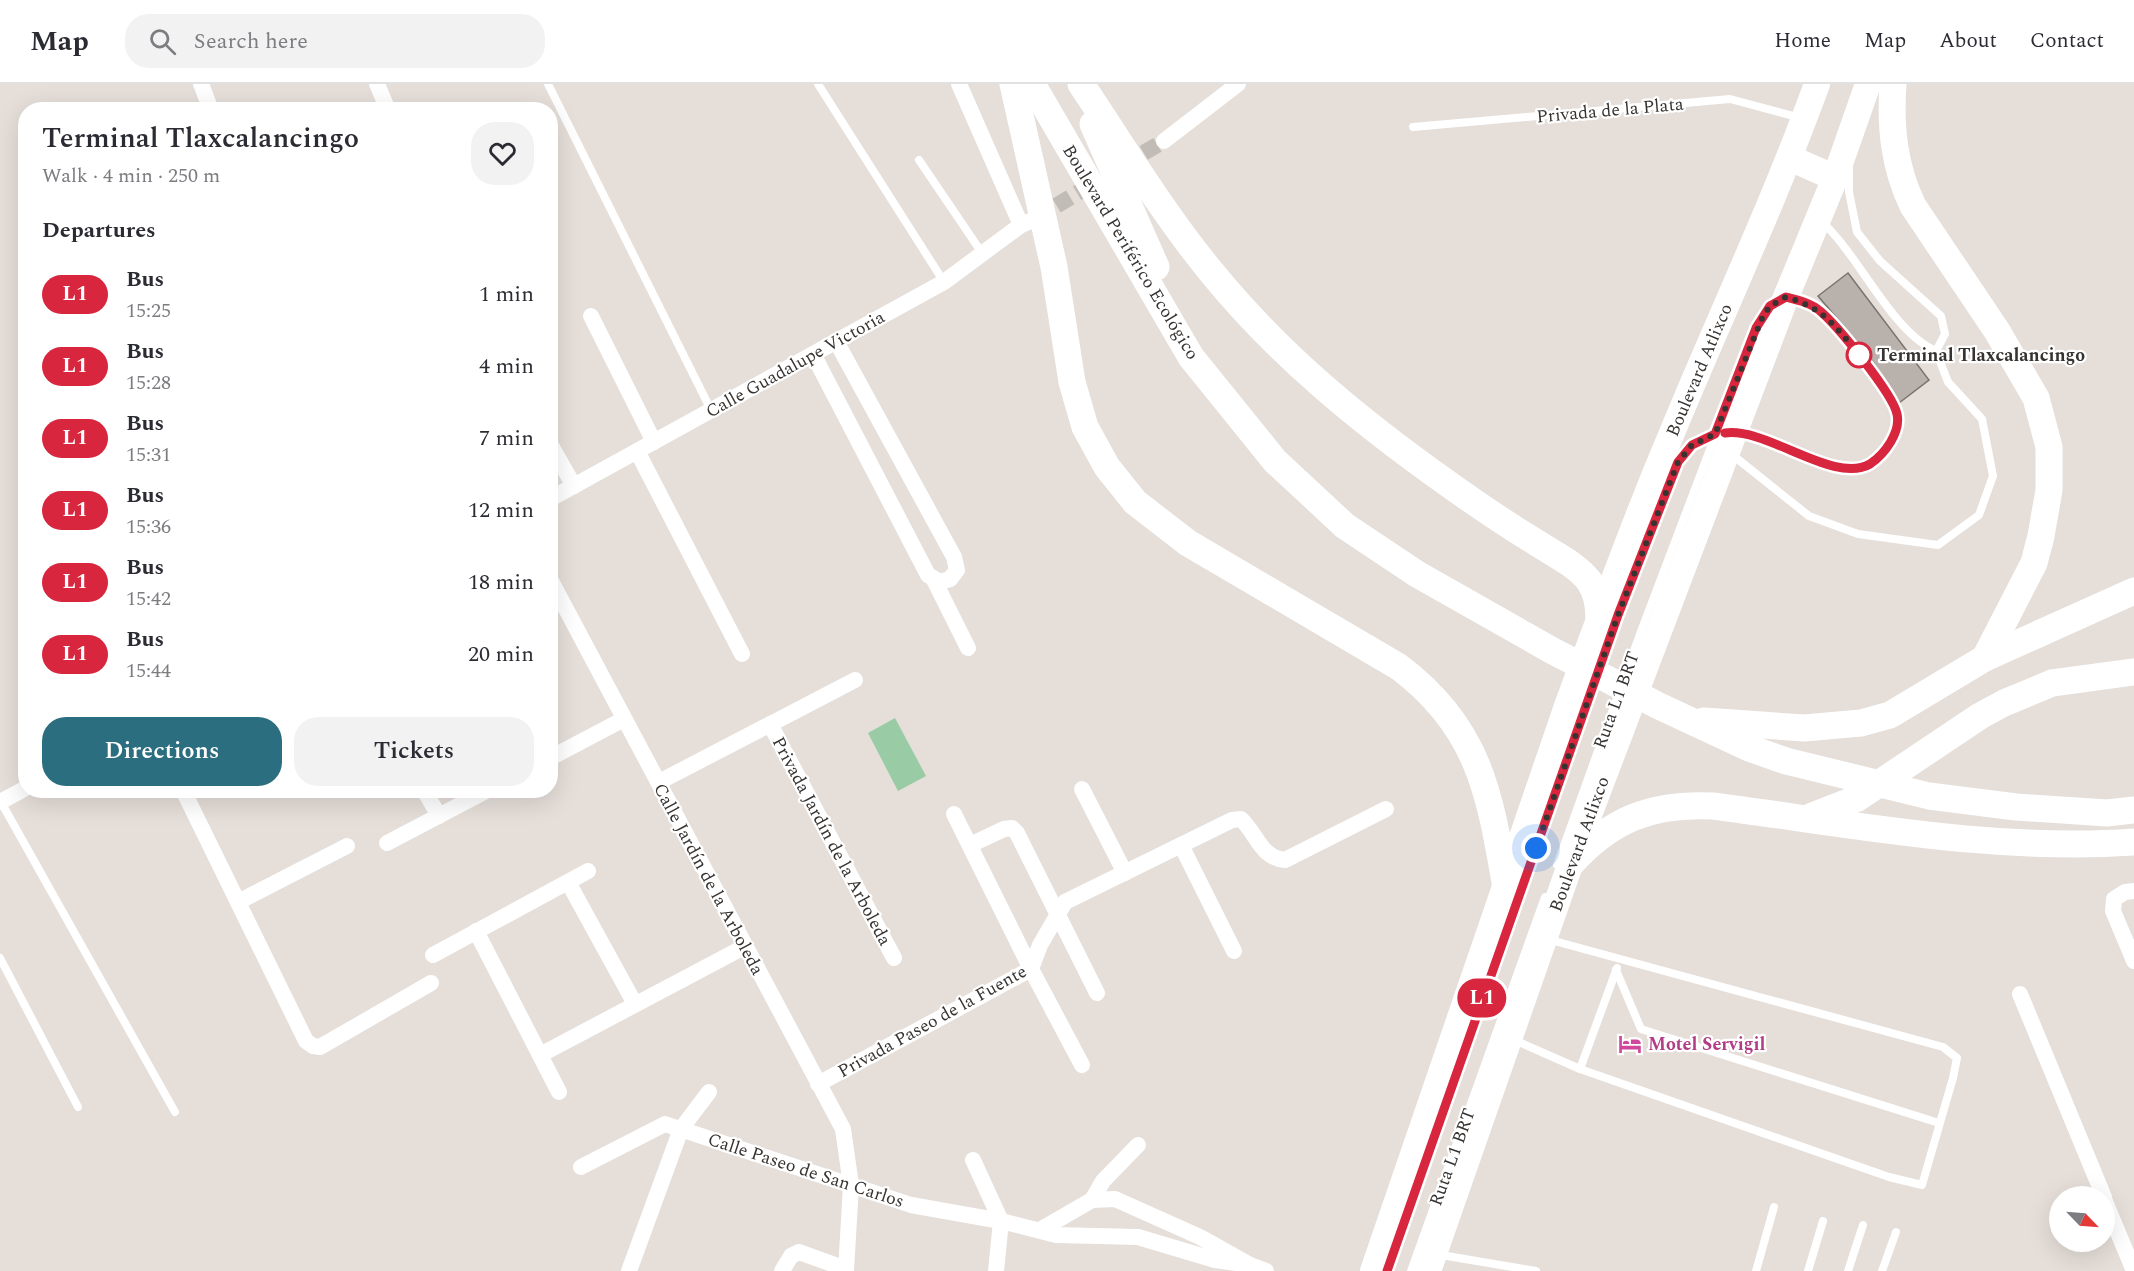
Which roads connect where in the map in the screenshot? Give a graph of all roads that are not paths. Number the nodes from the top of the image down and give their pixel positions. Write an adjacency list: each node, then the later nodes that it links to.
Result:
1 (201, 84): 14 (street)
2 (377, 84): 15 (street)
3 (548, 84): 16 (lane)
4 (818, 84): 27 (lane)
5 (959, 84): 26 (street, Calle Guadalupe Victoria)
6 (1013, 84): 76 (highway)
7 (1032, 84): 33 (highway, Boulevard Periférico Ecológico)
8 (1076, 84): 33 (highway)
9 (1081, 84): 44 (highway)
10 (1237, 84): 21 (street)
11 (1817, 84): 18 (main road, Boulevard Atlixco)
12 (1868, 84): 20 (main road, Boulevard Atlixco)
13 (1893, 84): 47 (highway)
14 (208, 102)
15 (385, 102)
16 (557, 102)
17 (558, 104): 34 (lane)
18 (1804, 119): 19 (lane, Privada de la Plata); 22 (main road, Boulevard Atlixco)
19 (1413, 127)
20 (1849, 139): 24 (main road, Boulevard Atlixco); 31 (lane)
21 (1164, 141)
22 (1790, 158): 24 (main road); 44 (main road, Boulevard Atlixco)
23 (919, 160): 26 (lane)
24 (1835, 178): 25 (main road, Boulevard Atlixco)
25 (1818, 218): 28 (main road, Boulevard Atlixco); 31 (lane)
26 (982, 253): 27 (street, Calle Guadalupe Victoria)
27 (944, 282): 30 (street, Calle Guadalupe Victoria)
28 (1786, 297): 35 (main road, Boulevard Atlixco); 35 (lane)
29 (591, 316): 36 (street)
30 (836, 341): 32 (street, Calle Guadalupe Victoria); 41 (street)
31 (1936, 351): 35 (lane)
32 (813, 354): 34 (street, Calle Guadalupe Victoria); 41 (street)
33 (1191, 357): 51 (highway, Boulevard Periférico Ecológico)
34 (711, 410): 36 (street, Calle Guadalupe Victoria)
35 (1727, 439): 71 (main road, Boulevard Atlixco); 106 (lane, Ruta L1 BRT)
36 (654, 442): 37 (street, Calle Guadalupe Victoria)
37 (637, 451): 39 (street, Calle Guadalupe Victoria); 46 (street)
38 (558, 458): 39 (street)
39 (574, 486): 40 (street, Calle Guadalupe Victoria)
40 (558, 495)
41 (934, 580): 45 (street)
42 (2134, 591): 47 (highway)
43 (558, 596): 50 (street, Calle Jardín de la Arboleda)
44 (1599, 620): 76 (main road, Boulevard Atlixco)
45 (968, 648)
46 (742, 654)
47 (1985, 658): 51 (highway)
48 (2134, 672): 65 (highway)
49 (855, 680): 52 (street, Privada Jardín de la Arboleda)
50 (624, 719): 53 (street); 54 (street, Calle Jardín de la Arboleda)
51 (1688, 720): 62 (highway, Boulevard Periférico Ecológico)
52 (770, 724): 54 (street, Privada Jardín de la Arboleda); 86 (street, Privada Jardín de la Arboleda)
53 (558, 754)
54 (659, 782): 82 (street, Calle Jardín de la Arboleda)
55 (1082, 789): 73 (street)
56 (18, 792): 60 (street)
57 (187, 798): 78 (street)
58 (429, 798): 64 (street)
59 (473, 798): 64 (street)
60 (1, 802): 103 (lane)
61 (1386, 809): 69 (street, Privada Paseo de la Fuente)
62 (2134, 810)
63 (954, 814): 68 (street)
64 (439, 816): 67 (street)
65 (1804, 818): 66 (highway); 71 (highway)
66 (2134, 842)
67 (387, 843)
68 (970, 845): 79 (street); 89 (street)
69 (1180, 845): 73 (street, Privada Paseo de la Fuente); 83 (street)
70 (347, 846): 78 (street)
71 (1562, 869): 81 (main road, Boulevard Atlixco)
72 (588, 871): 74 (street)
73 (1125, 873): 79 (street, Privada Paseo de la Fuente)
74 (568, 882): 80 (street); 94 (street)
75 (1550, 885): 128 (lane, Ruta L1 BRT)
76 (1506, 888): 127 (main road, Boulevard Atlixco)
77 (2134, 891): 88 (street)
78 (238, 902): 91 (street)
79 (1058, 915): 89 (street, Privada Paseo de la Fuente); 92 (street)
80 (476, 932): 84 (street); 96 (street)
81 (1544, 938): 87 (lane); 95 (main road, Boulevard Atlixco)
82 (744, 947): 94 (street); 99 (street, Calle Jardín de la Arboleda)
83 (1234, 951)
84 (433, 955)
85 (0, 958): 102 (lane)
86 (894, 958)
87 (1620, 960): 90 (lane); 104 (lane)
88 (2134, 961)
89 (1031, 969): 97 (street); 99 (street, Privada Paseo de la Fuente)
90 (1616, 970): 98 (lane); 104 (lane)
91 (431, 983)
92 (1097, 993)
93 (2020, 994): 111 (street)
94 (635, 1005): 96 (street)
95 (1508, 1038): 98 (lane); 120 (main road, Boulevard Atlixco)
96 (540, 1055): 100 (street)
97 (1082, 1065)
98 (1580, 1069): 104 (lane)
99 (818, 1084): 110 (street, Calle Jardín de la Arboleda)
100 (559, 1092)
101 (709, 1092): 105 (street)
102 (78, 1107)
103 (175, 1112)
104 (1939, 1123)
105 (681, 1130): 109 (street, Calle Paseo de San Carlos); 110 (street, Calle Paseo de San Carlos); 123 (street)
106 (1430, 1143)
107 (1138, 1145): 112 (street)
108 (973, 1160): 114 (street)
109 (580, 1167)
110 (851, 1185): 114 (street, Calle Paseo de San Carlos); 122 (street, Calle Jardín de la Arboleda)
111 (2099, 1186)
112 (1092, 1200): 118 (street); 121 (street, Calle Paseo de San Carlos)
113 (1774, 1207): 130 (lane)
114 (1001, 1221): 118 (street, Calle Paseo de San Carlos); 125 (street)
115 (1823, 1221): 131 (lane)
116 (1863, 1225): 132 (lane)
117 (2115, 1225): 134 (street)
118 (1040, 1230): 121 (street, Calle Paseo de San Carlos)
119 (1896, 1232): 133 (lane)
120 (1431, 1262): 129 (lane)
121 (1250, 1265): 126 (street, Calle Paseo de San Carlos)
122 (846, 1270): 124 (street)
123 (629, 1271)
124 (782, 1271)
125 (996, 1271)
126 (1266, 1271)
127 (1373, 1271)
128 (1411, 1271)
129 (1536, 1271)
130 (1756, 1271)
131 (1808, 1271)
132 (1848, 1271)
133 (1882, 1271)
134 (2134, 1271)

